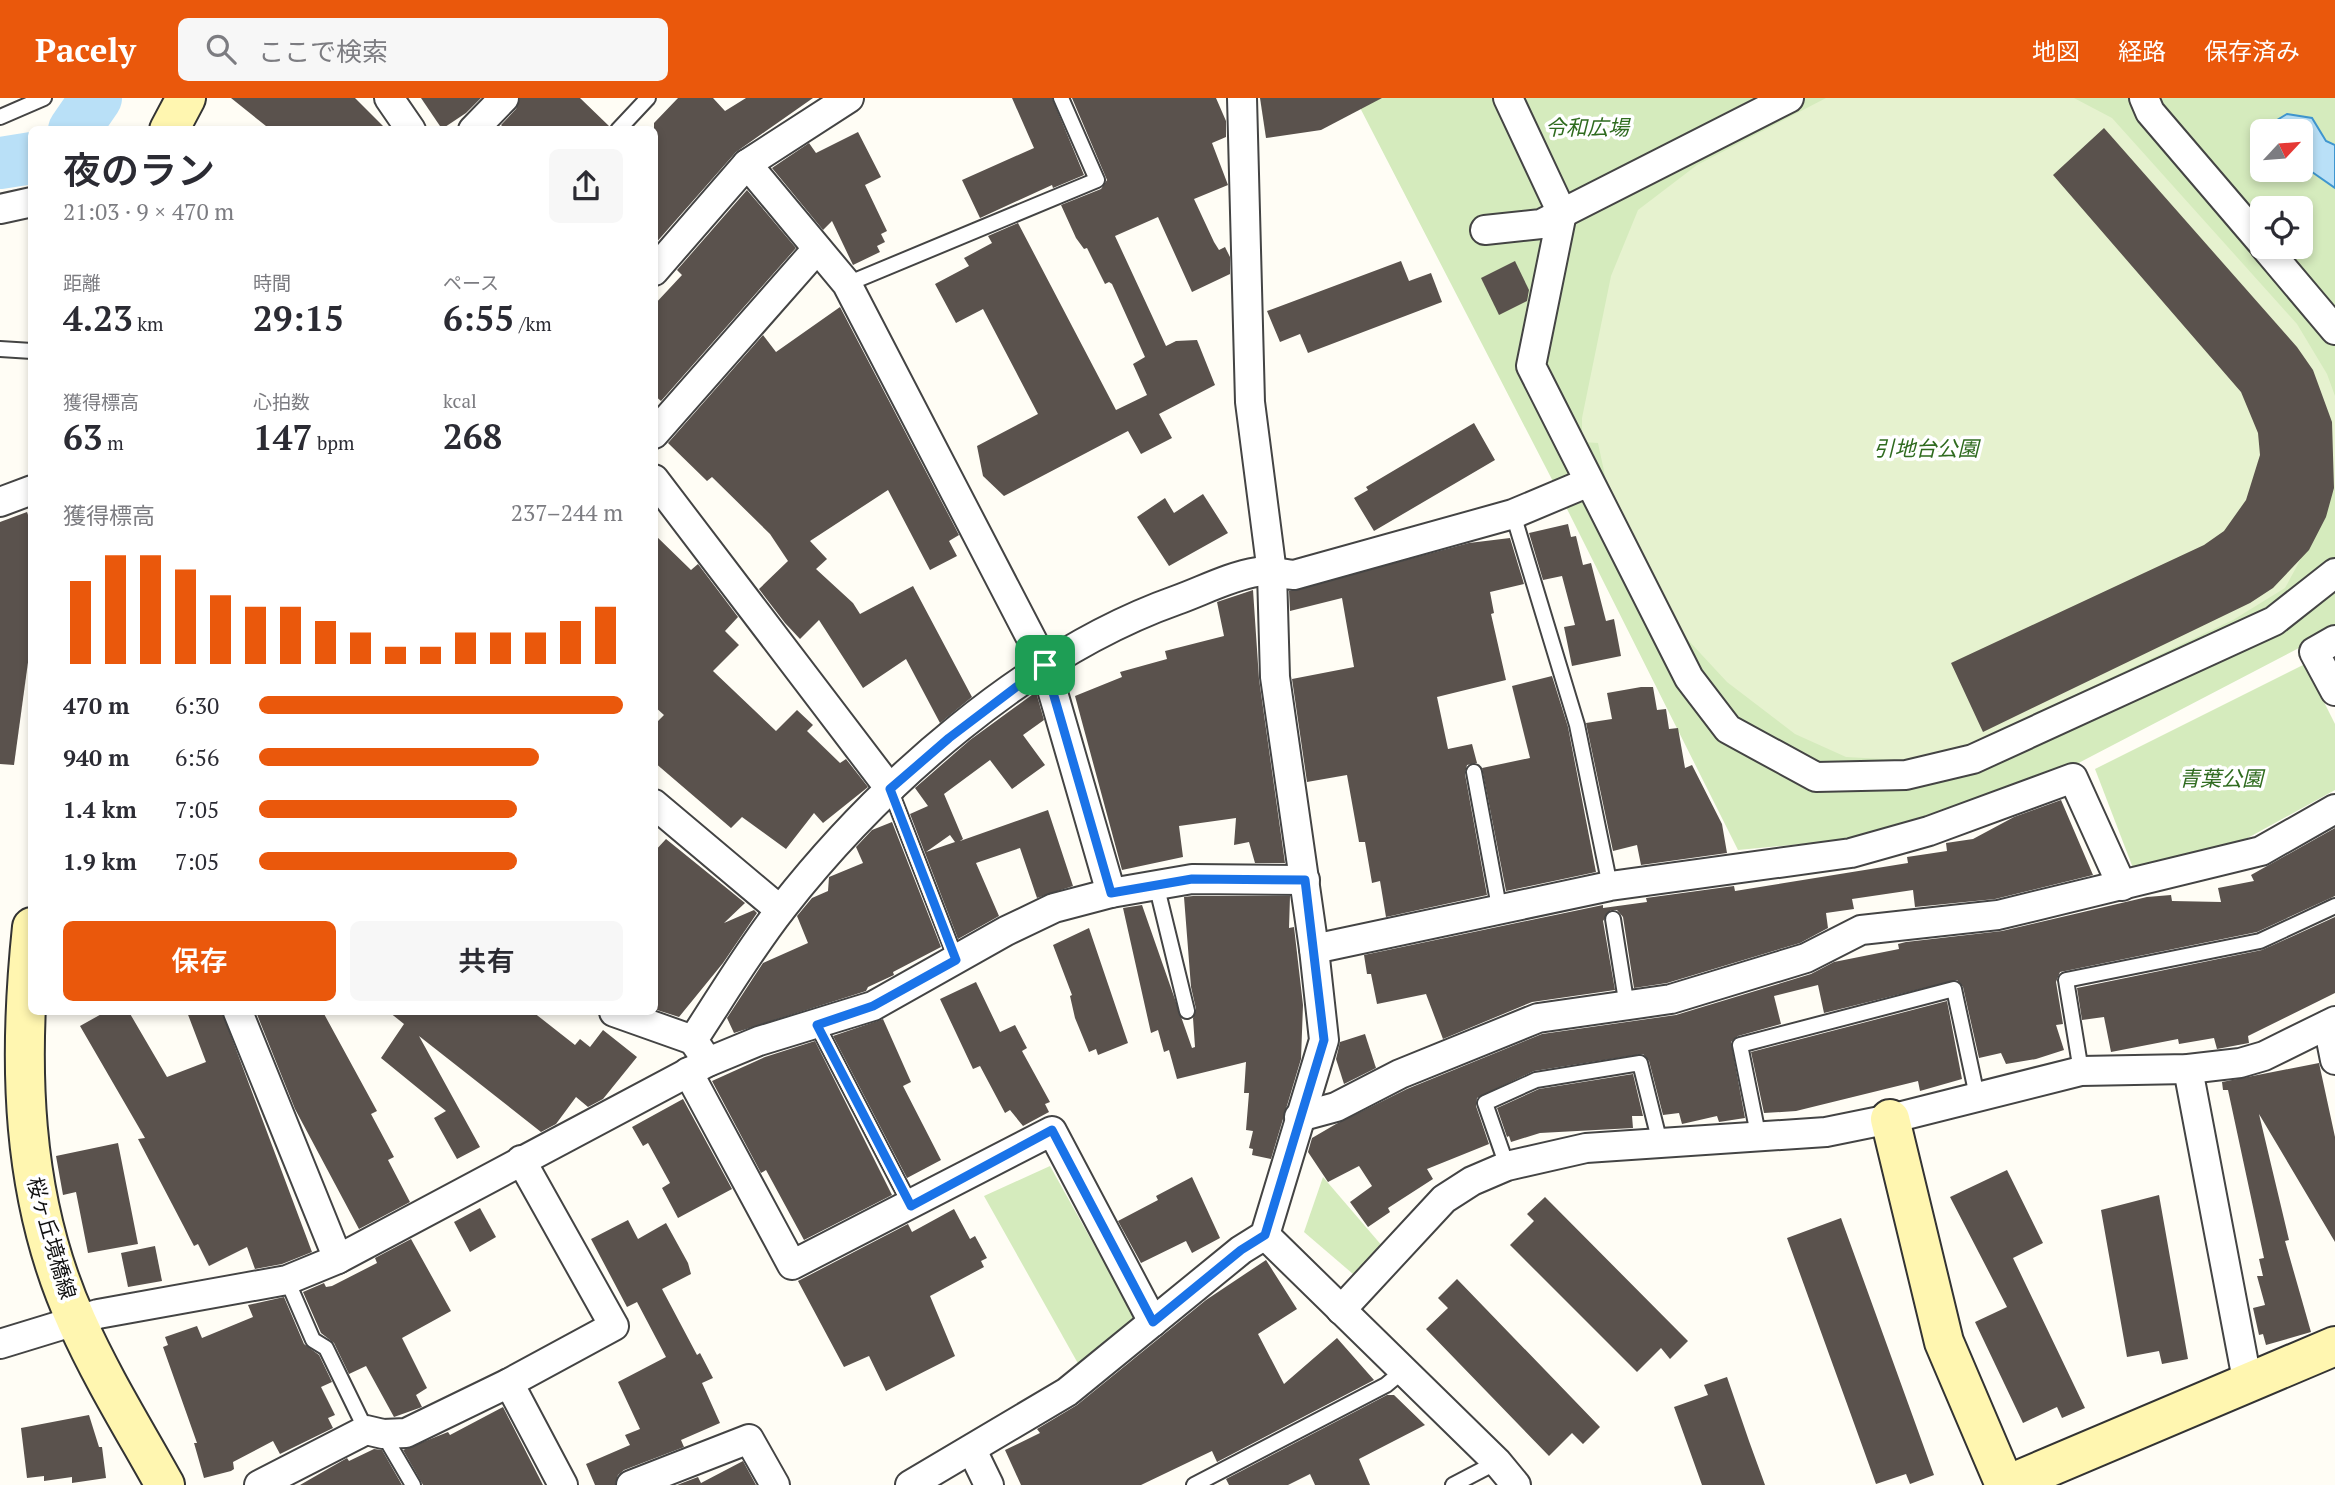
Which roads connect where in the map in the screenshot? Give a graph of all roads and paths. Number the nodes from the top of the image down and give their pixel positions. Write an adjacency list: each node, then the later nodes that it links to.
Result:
1 (44, 98): 11 (lane)
2 (389, 98): 12 (street)
3 (504, 98): 13 (street)
4 (648, 98): 14 (lane)
5 (849, 98): 15 (street)
6 (1061, 98): 24 (lane)
7 (1242, 98): 34 (street)
8 (1508, 98): 18 (street)
9 (1789, 98): 18 (street)
10 (2144, 98): 20 (street)
11 (0, 117)
12 (408, 126)
13 (477, 126)
14 (622, 126)
15 (747, 163): 21 (street); 23 (street)
16 (28, 203): 17 (street)
17 (0, 209)
18 (1562, 213): 19 (street); 29 (street)
19 (1485, 230)
20 (2250, 230)
21 (817, 249): 24 (street); 28 (street)
22 (2275, 259): 25 (street)
23 (658, 266)
24 (847, 284): 37 (street)
25 (2335, 330)
26 (0, 349): 27 (lane)
27 (28, 351)
28 (658, 429)
29 (1589, 482): 33 (street); 35 (street)
30 (658, 484): 40 (street)
31 (28, 492): 32 (street)
32 (0, 502)
33 (1513, 514): 34 (street); 45 (lane)
34 (1272, 573): 37 (street); 43 (street)
35 (2335, 573)
36 (2335, 639): 38 (street)
37 (1045, 665): 40 (street); 47 (street)
38 (2335, 691)
39 (1474, 772): 49 (lane)
40 (890, 789): 50 (street); 53 (lane)
41 (658, 807): 50 (street)
42 (2335, 808): 46 (street)
43 (1305, 880): 44 (street); 52 (street)
44 (1156, 884): 47 (street); 56 (lane)
45 (1611, 886): 46 (street); 49 (street)
46 (2122, 886): 55 (street)
47 (1111, 893): 53 (street)
48 (2335, 906): 64 (lane)
49 (1499, 907): 52 (street)
50 (780, 910): 61 (street)
51 (1613, 919): 55 (lane)
52 (1314, 949): 66 (street)
53 (956, 960): 60 (street)
54 (28, 975): 77 (street, 桜ヶ丘境橋線)
55 (1627, 1007): 66 (street)
56 (1188, 1011)
57 (239, 1015): 74 (street)
58 (619, 1015): 61 (street)
59 (2332, 1023): 62 (street); 63 (street)
60 (817, 1025): 61 (street); 72 (lane)
61 (696, 1058): 70 (street); 72 (street)
62 (2335, 1060)
63 (2188, 1069): 64 (street); 83 (street)
64 (2081, 1071): 65 (street)
65 (1977, 1096): 67 (street); 68 (lane)
66 (1299, 1117): 73 (street)
67 (1889, 1119): 68 (street); 98 (street)
68 (1759, 1139): 69 (street)
69 (1660, 1143): 71 (street); 71 (lane)
70 (521, 1160): 74 (street); 82 (street)
71 (1507, 1166): 76 (street)
72 (911, 1206): 78 (street)
73 (1265, 1235): 76 (street); 78 (street)
74 (338, 1259): 75 (street)
75 (287, 1280): 77 (street); 84 (lane)
76 (1341, 1310): 81 (street)
77 (76, 1321): 79 (street); 87 (street, 桜ヶ丘境橋線)
78 (1153, 1322): 85 (street)
79 (0, 1345)
80 (2335, 1346): 83 (street)
81 (1404, 1370): 86 (street); 95 (lane)
82 (509, 1383): 84 (street); 90 (street)
83 (2248, 1385): 98 (street)
84 (374, 1432): 88 (street); 89 (lane)
85 (972, 1450): 93 (street); 94 (street)
86 (1497, 1462): 96 (lane); 97 (street)
87 (165, 1485)
88 (259, 1485)
89 (413, 1485)
90 (563, 1485)
91 (631, 1485): 92 (street)
92 (775, 1485)
93 (910, 1485)
94 (989, 1485)
95 (1194, 1485)
96 (1453, 1485)
97 (1516, 1485)
98 (2006, 1485)

